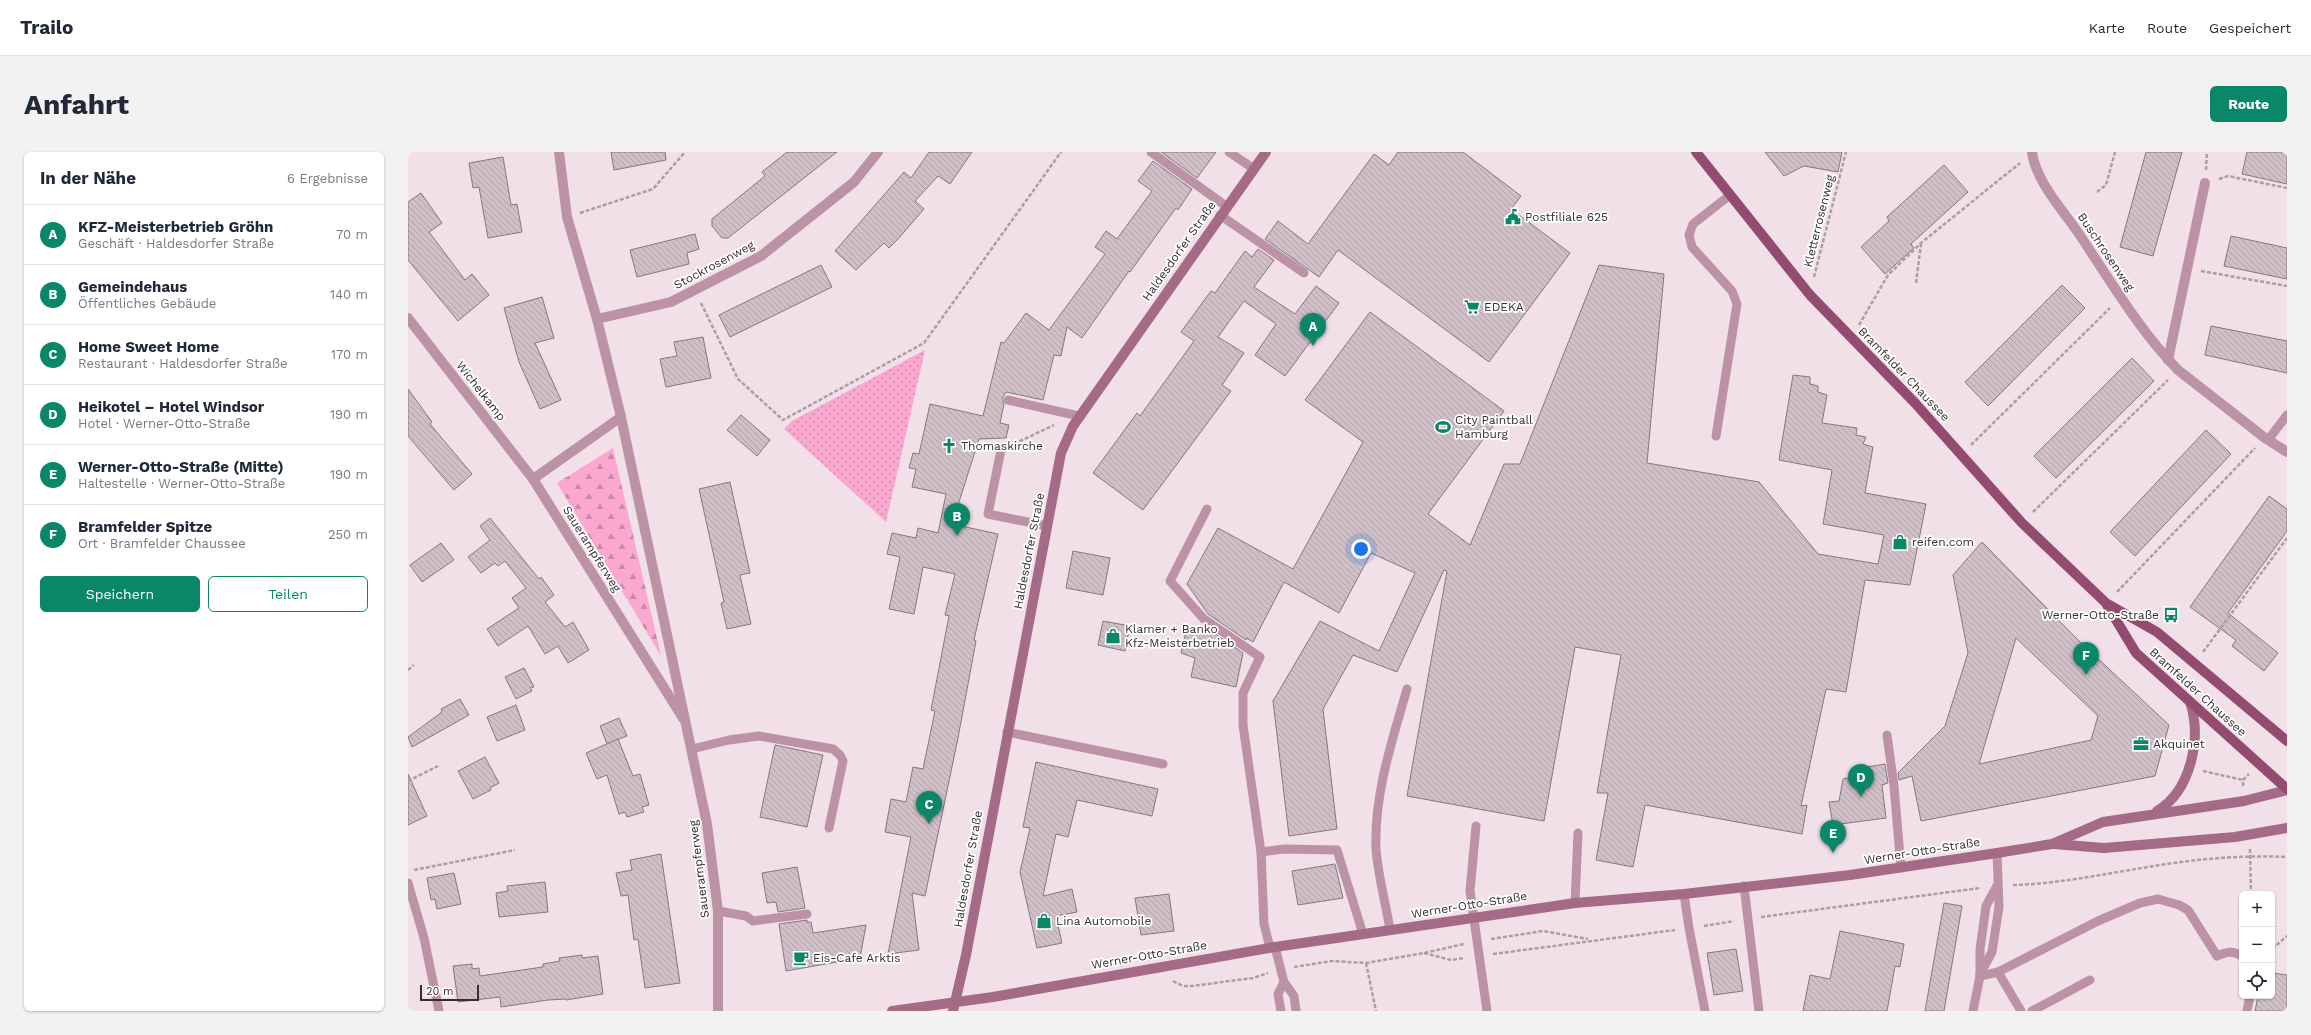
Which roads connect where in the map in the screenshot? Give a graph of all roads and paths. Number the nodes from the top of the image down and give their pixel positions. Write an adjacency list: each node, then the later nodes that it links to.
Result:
1 (559, 152): 19 (street, Sauerampferweg)
2 (685, 152): 19 (path)
3 (878, 152): 25 (street, Stockrosenweg)
4 (1061, 152): 25 (path)
5 (1151, 152): 17 (lane)
6 (1229, 152): 12 (lane)
7 (1266, 152): 12 (main road, Haldesdorfer Straße)
8 (1696, 152): 16 (main road, Bramfelder Chaussee)
9 (1846, 152): 26 (path, Kletterrosenweg)
10 (2115, 152): 15 (path)
11 (2032, 153): 20 (path); 27 (street, Buschrosenweg)
12 (1254, 169): 17 (main road, Haldesdorfer Straße)
13 (2204, 183): 14 (path); 21 (street)
14 (2287, 188)
15 (2097, 192)
16 (1730, 195): 26 (main road, Bramfelder Chaussee); 38 (lane)
17 (1226, 206): 18 (main road, Haldesdorfer Straße)
18 (1220, 215): 22 (lane); 35 (main road, Haldesdorfer Straße)
19 (567, 217): 29 (street, Sauerampferweg)
20 (1921, 244): 23 (path); 30 (path)
21 (2188, 268): 24 (path); 31 (street)
22 (1304, 273)
23 (1916, 284)
24 (2287, 286)
25 (695, 290): 29 (street, Stockrosenweg)
26 (1810, 295): 30 (main road, Bramfelder Chaussee)
27 (2120, 298): 31 (street, Buschrosenweg); 42 (path)
28 (408, 318): 43 (street, Wichelkamp)
29 (597, 319): 36 (street, Sauerampferweg)
30 (1852, 338): 42 (main road, Bramfelder Chaussee)
31 (2168, 360): 32 (street, Buschrosenweg)
32 (2178, 370): 39 (street, Buschrosenweg); 45 (path)
33 (1008, 400): 35 (lane)
34 (2287, 415): 39 (lane)
35 (1079, 416): 37 (main road, Haldesdorfer Straße)
36 (622, 417): 43 (street); 54 (street, Sauerampferweg)
37 (1073, 426): 40 (path); 46 (main road, Haldesdorfer Straße)
38 (1716, 436)
39 (2266, 439): 41 (street, Buschrosenweg); 48 (path)
40 (1001, 450): 46 (lane)
41 (2287, 452)
42 (1961, 454): 45 (main road, Bramfelder Chaussee)
43 (533, 480): 54 (street, Sauerampferweg)
44 (1207, 509): 75 (lane)
45 (2022, 523): 48 (main road, Bramfelder Chaussee)
46 (1047, 526): 55 (main road, Haldesdorfer Straße)
47 (2287, 538): 49 (path)
48 (2106, 603): 49 (main road, Bramfelder Chaussee); 53 (main road, Bramfelder Chaussee)
49 (2194, 663): 57 (main road, Bramfelder Chaussee)
50 (414, 666): 51 (path)
51 (408, 670)
52 (1407, 689): 92 (lane)
53 (2190, 702): 66 (main road, Bramfelder Chaussee); 67 (main road)
54 (687, 725): 58 (street, Sauerampferweg)
55 (1007, 732): 59 (lane); 110 (main road, Haldesdorfer Straße)
56 (1888, 735): 79 (lane)
57 (2287, 740)
58 (692, 749): 69 (lane); 87 (street, Sauerampferweg)
59 (1163, 764)
60 (438, 766): 64 (path)
61 (2196, 770): 63 (path)
62 (2252, 771): 63 (path)
63 (2243, 780): 65 (path)
64 (408, 782)
65 (2244, 790)
66 (2287, 790): 67 (main road, Werner-Otto-Straße)
67 (2154, 813): 72 (main road, Werner-Otto-Straße)
68 (1476, 826): 89 (lane)
69 (829, 828)
70 (2287, 828): 72 (main road, Werner-Otto-Straße)
71 (1578, 833): 86 (lane)
72 (2052, 844): 76 (main road, Werner-Otto-Straße)
73 (2250, 846): 77 (path)
74 (515, 850): 80 (path)
75 (1261, 852): 93 (lane); 97 (lane)
76 (1997, 853): 79 (main road, Werner-Otto-Straße); 83 (lane)
77 (2250, 857): 78 (path); 83 (path); 84 (path)
78 (2287, 857)
79 (1900, 868): 82 (main road, Werner-Otto-Straße)
80 (408, 871)
81 (408, 883): 111 (lane)
82 (1744, 886): 85 (main road, Werner-Otto-Straße); 90 (lane)
83 (1997, 886): 90 (path); 105 (lane); 105 (lane)
84 (2251, 891)
85 (1684, 894): 86 (main road, Werner-Otto-Straße); 91 (lane)
86 (1574, 903): 89 (main road, Werner-Otto-Straße)
87 (718, 911): 88 (lane); 112 (street, Sauerampferweg)
88 (808, 914)
89 (1474, 918): 92 (main road, Werner-Otto-Straße); 96 (lane)
90 (1749, 919): 91 (path); 119 (lane)
91 (1689, 928): 95 (path); 118 (lane)
92 (1390, 930): 93 (main road, Werner-Otto-Straße)
93 (1363, 934): 97 (main road, Werner-Otto-Straße)
94 (2287, 936): 98 (path)
95 (1591, 940): 96 (path); 101 (path)
96 (1478, 941): 99 (path); 101 (lane)
97 (1272, 947): 103 (lane); 110 (main road, Werner-Otto-Straße)
98 (2275, 947)
99 (1424, 953): 101 (path); 102 (path)
100 (2239, 954): 104 (lane)
101 (1480, 956): 117 (lane)
102 (1366, 963): 103 (path); 116 (path)
103 (1281, 970): 106 (path); 108 (lane)
104 (1998, 972): 105 (lane); 121 (lane)
105 (1980, 976): 120 (lane)
106 (1170, 980)
107 (2090, 980): 122 (lane)
108 (1284, 982): 114 (lane); 115 (lane)
109 (2249, 999): 123 (lane)
110 (954, 1007): 113 (main road, Werner-Otto-Straße)
111 (439, 1011)
112 (718, 1011)
113 (892, 1011)
114 (1281, 1011)
115 (1296, 1011)
116 (1376, 1011)
117 (1487, 1011)
118 (1705, 1011)
119 (1759, 1011)
120 (1973, 1011)
121 (2021, 1011)
122 (2032, 1011)
123 (2247, 1011)

